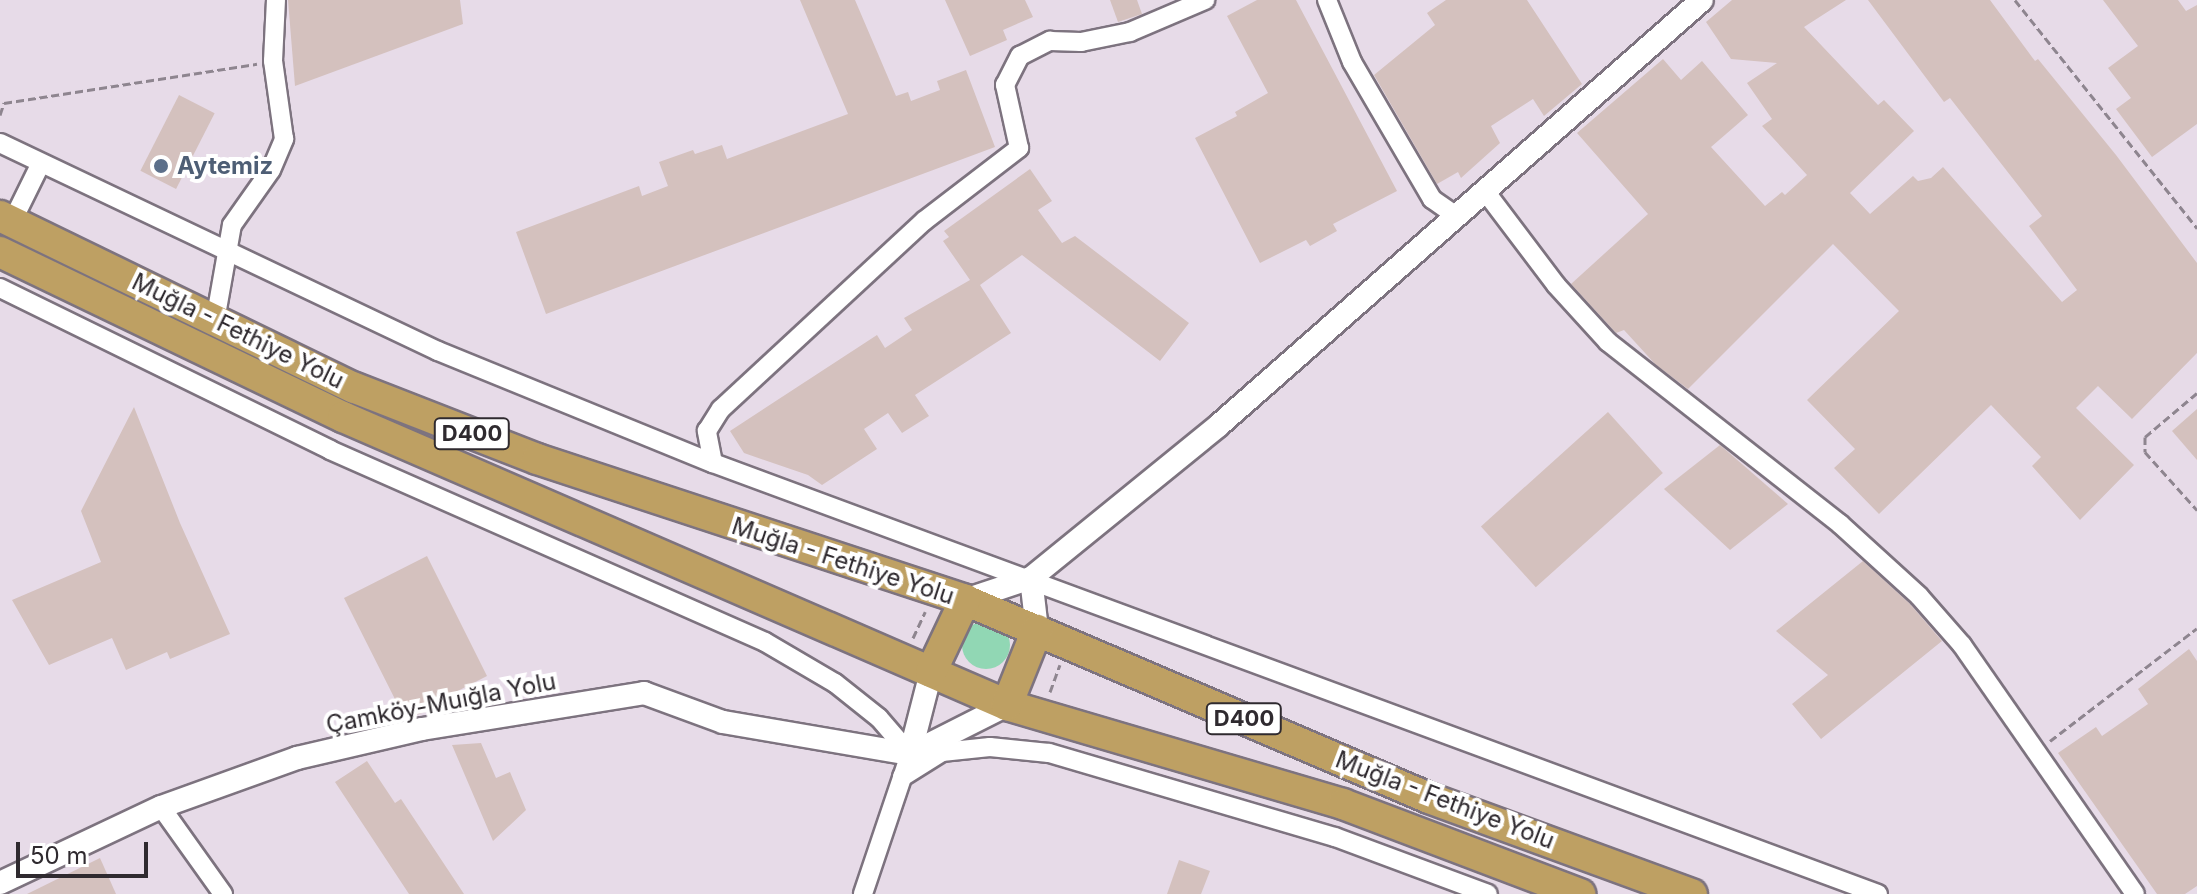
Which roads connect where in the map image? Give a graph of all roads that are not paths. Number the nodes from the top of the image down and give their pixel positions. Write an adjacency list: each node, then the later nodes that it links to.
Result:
1 (276, 0): 11 (street)
2 (1205, 0): 14 (street)
3 (1327, 0): 8 (street)
4 (1702, 0): 7 (street)
5 (0, 143): 6 (street)
6 (40, 165): 9 (street); 11 (street)
7 (1485, 191): 8 (street); 30 (street)
8 (1456, 216): 15 (street)
9 (6, 219): 13 (highway, Muğla - Fethiye Yolu / D400)
10 (0, 252): 18 (highway, Muğla - Fethiye Yolu / D400)
11 (225, 253): 13 (street); 14 (street)
12 (0, 288): 20 (street)
13 (215, 321): 16 (highway, Muğla - Fethiye Yolu / D400)
14 (713, 463): 15 (street)
15 (1031, 578): 16 (street); 17 (street); 29 (street)
16 (965, 600): 17 (highway, Muğla - Fethiye Yolu / D400); 18 (highway)
17 (1037, 630): 19 (highway); 28 (highway, Muğla - Fethiye Yolu / D400)
18 (931, 672): 19 (highway, Muğla - Fethiye Yolu / D400); 20 (street)
19 (1007, 705): 20 (street); 27 (highway, Muğla - Fethiye Yolu / D400)
20 (910, 754): 21 (street); 22 (street, Çamköy-Muığla Yolu)
21 (902, 777): 25 (street); 26 (street)
22 (161, 807): 23 (street, Çamköy-Muığla Yolu); 24 (street)
23 (0, 883)
24 (223, 894)
25 (863, 894)
26 (1488, 894)
27 (1580, 894)
28 (1692, 894)
29 (1878, 894)
30 (2135, 894)

